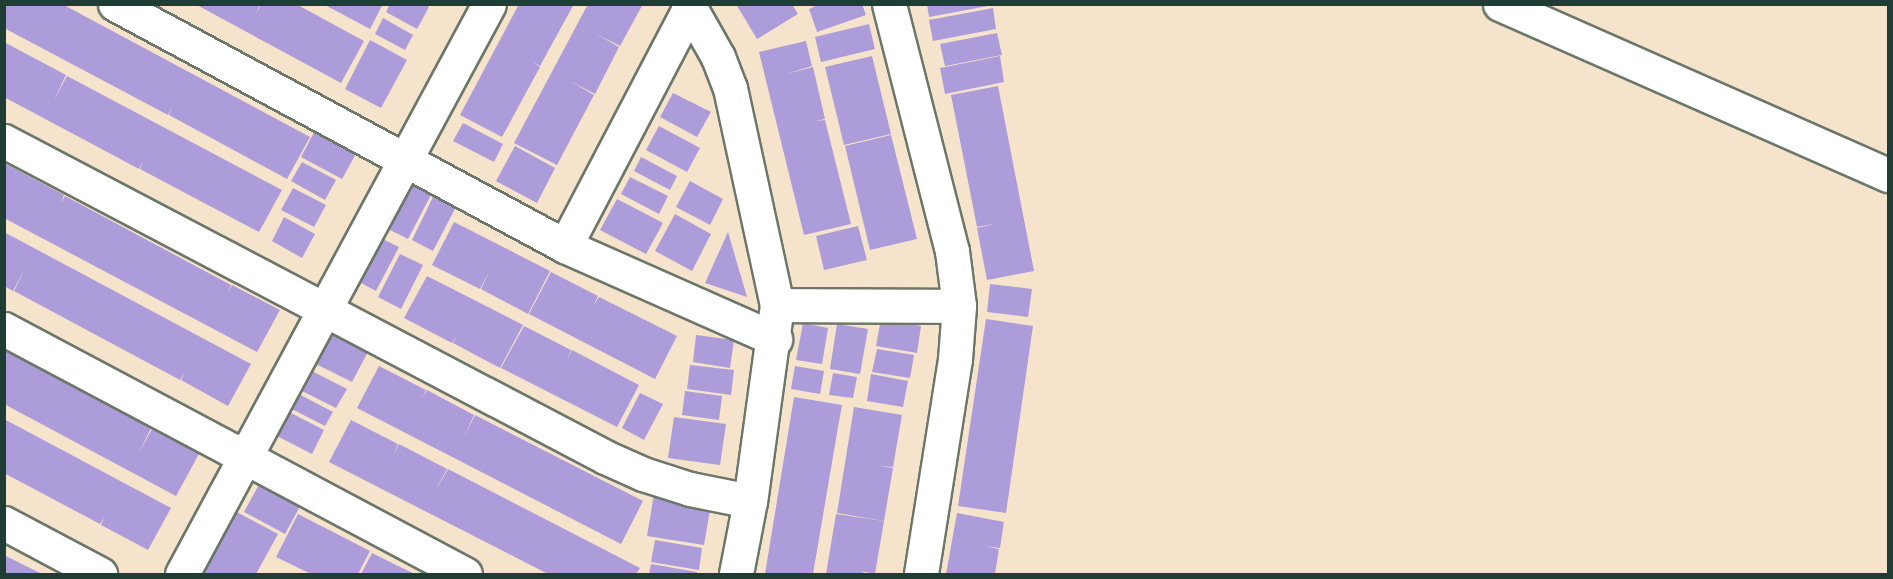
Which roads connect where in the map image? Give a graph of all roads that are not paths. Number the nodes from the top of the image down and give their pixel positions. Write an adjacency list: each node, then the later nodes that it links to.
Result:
1 (115, 4): 7 (street)
2 (889, 4): 11 (street)
3 (1500, 4): 8 (street)
4 (689, 6): 9 (street); 10 (street)
5 (482, 7): 7 (street)
6 (4, 141): 12 (street)
7 (404, 159): 9 (street); 12 (street)
8 (1888, 175)
9 (565, 246): 14 (street)
10 (777, 305): 11 (street); 14 (street)
11 (958, 306): 22 (street)
12 (323, 310): 15 (street); 16 (street)
13 (4, 329): 15 (street)
14 (775, 339): 16 (street)
15 (244, 457): 19 (street); 20 (street)
16 (750, 501): 21 (street)
17 (4, 523): 18 (street)
18 (100, 574)
19 (182, 574)
20 (465, 574)
21 (736, 574)
22 (921, 574)

